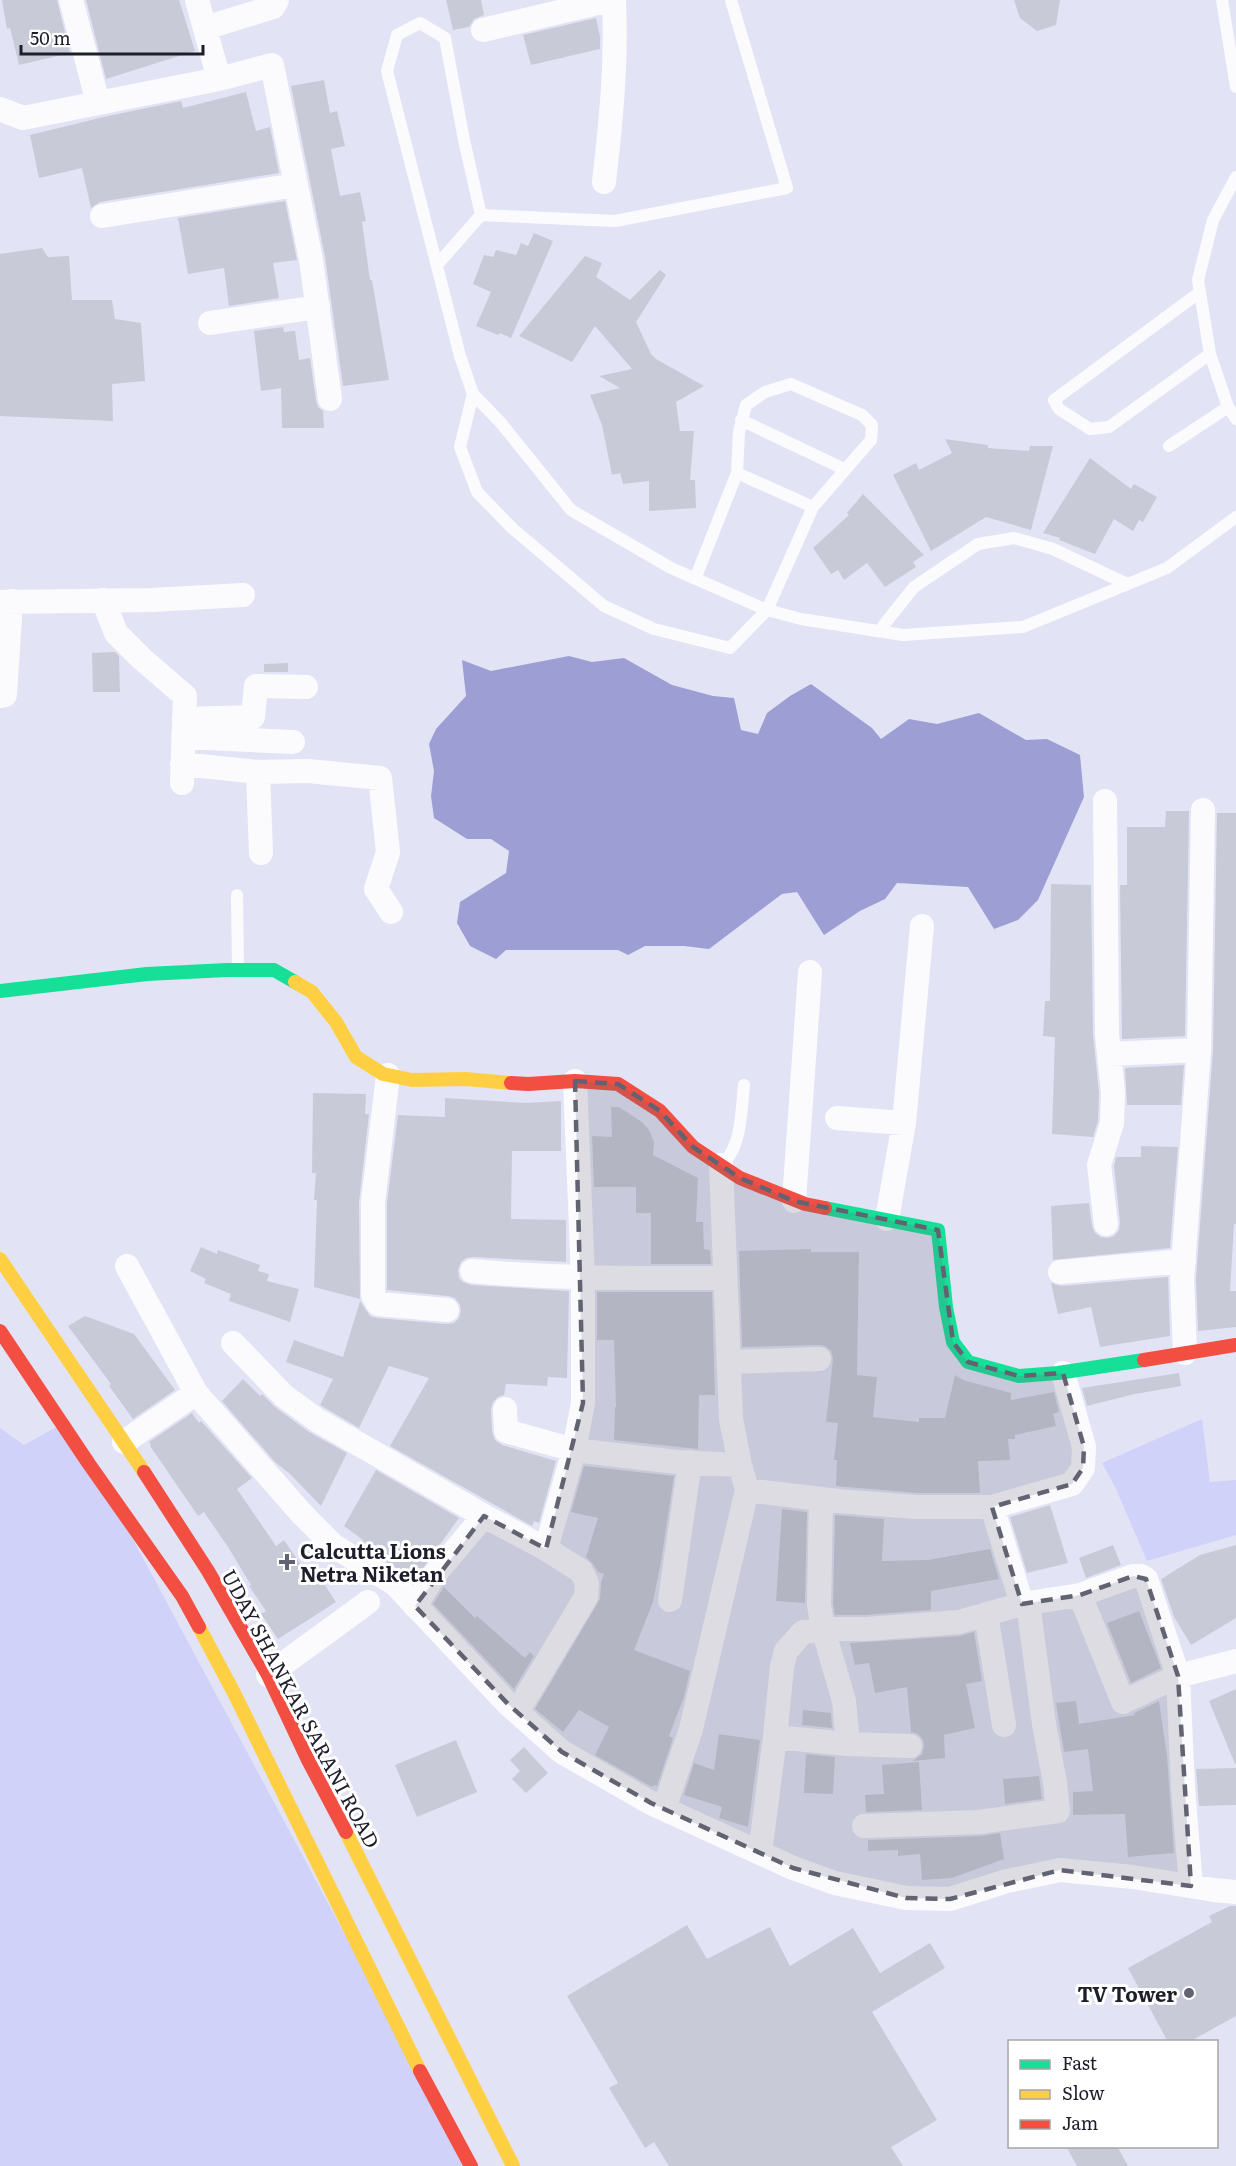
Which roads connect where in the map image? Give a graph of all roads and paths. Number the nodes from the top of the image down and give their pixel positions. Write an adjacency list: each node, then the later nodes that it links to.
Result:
1 (71, 0): 11 (street)
2 (197, 0): 7 (street)
3 (277, 0): 7 (street)
4 (612, 0): 8 (street); 14 (street)
5 (731, 0): 16 (lane)
6 (1222, 0): 10 (lane)
7 (205, 28): 9 (street)
8 (483, 30)
9 (219, 79): 11 (street); 15 (street)
10 (1236, 87)
11 (98, 103): 12 (street)
12 (0, 109)
13 (1236, 177): 19 (lane)
14 (604, 182)
15 (296, 185): 17 (street); 20 (street)
16 (481, 215): 18 (lane); 18 (lane)
17 (102, 216)
18 (436, 265): 23 (lane)
19 (1200, 292): 22 (lane); 22 (lane)
20 (318, 307): 21 (street); 24 (street)
21 (210, 322)
22 (1210, 354): 25 (lane)
23 (473, 394): 33 (lane); 38 (lane)
24 (330, 399)
25 (1228, 407): 26 (lane); 28 (lane)
26 (1236, 419)
27 (741, 420): 29 (lane); 29 (lane); 30 (lane)
28 (1169, 446)
29 (844, 469): 31 (lane)
30 (737, 473): 31 (lane); 33 (lane)
31 (813, 507): 38 (lane)
32 (1236, 517): 34 (lane)
33 (695, 579): 38 (lane)
34 (1127, 584): 39 (lane); 39 (lane)
35 (243, 595): 36 (street)
36 (103, 600): 37 (street); 42 (street)
37 (6, 602): 41 (street)
38 (767, 610): 39 (lane)
39 (879, 631)
40 (306, 687): 42 (street)
41 (0, 696)
42 (184, 728): 43 (street); 44 (street)
43 (293, 742)
44 (258, 772): 47 (street); 49 (street)
45 (1105, 801): 55 (street)
46 (1203, 810): 54 (street)
47 (261, 853)
48 (237, 895): 51 (lane)
49 (391, 912)
50 (922, 926): 60 (street)
51 (238, 970): 53 (street); 56 (street)
52 (810, 972): 62 (street)
53 (0, 991)
54 (1199, 1050): 55 (street); 66 (street)
55 (1109, 1054): 64 (street)
56 (388, 1075): 57 (street); 72 (street)
57 (575, 1081): 61 (street); 70 (street)
58 (744, 1085): 61 (lane)
59 (837, 1118): 60 (street)
60 (904, 1123): 63 (street)
61 (721, 1166): 62 (street); 71 (street)
62 (794, 1201): 63 (street)
63 (887, 1219): 79 (street)
64 (1106, 1224)
65 (0, 1259): 82 (street, UDAY SHANKAR SARANI ROAD)
66 (1184, 1261): 69 (street); 76 (street)
67 (127, 1266): 80 (street)
68 (472, 1271): 70 (street)
69 (1060, 1272)
70 (583, 1278): 71 (street); 83 (street)
71 (725, 1278): 78 (street)
72 (447, 1310)
73 (0, 1331): 111 (street)
74 (232, 1343): 89 (street)
75 (1236, 1345): 76 (street)
76 (1185, 1353): 79 (street)
77 (819, 1359): 78 (street)
78 (730, 1362): 85 (street)
79 (1063, 1372): 88 (street)
80 (196, 1393): 82 (street); 95 (street)
81 (505, 1409): 83 (street)
82 (124, 1442): 99 (street, UDAY SHANKAR SARANI ROAD)
83 (574, 1450): 84 (street); 90 (street)
84 (690, 1462): 85 (street); 92 (street)
85 (740, 1465): 86 (street)
86 (747, 1490): 87 (street); 106 (street)
87 (821, 1499): 88 (street); 97 (street)
88 (992, 1507): 94 (street)
89 (484, 1516): 90 (street); 95 (street)
90 (546, 1549): 101 (street)
91 (1080, 1595): 94 (street); 100 (street); 100 (street)
92 (670, 1600)
93 (368, 1602): 99 (street)
94 (1025, 1603): 96 (street); 107 (street)
95 (415, 1606): 101 (street)
96 (986, 1614): 97 (street); 102 (street)
97 (823, 1629): 103 (street); 104 (street)
98 (1236, 1661): 100 (street)
99 (268, 1675): 112 (street, UDAY SHANKAR SARANI ROAD)
100 (1178, 1676): 109 (street)
101 (517, 1712): 106 (street)
102 (1004, 1725)
103 (775, 1737): 104 (street); 108 (street)
104 (848, 1744): 105 (street)
105 (910, 1746)
106 (664, 1809): 108 (street)
107 (864, 1826)
108 (760, 1853): 109 (street)
109 (1191, 1886): 110 (street)
110 (1236, 1892)
111 (471, 2166)
112 (513, 2166)

